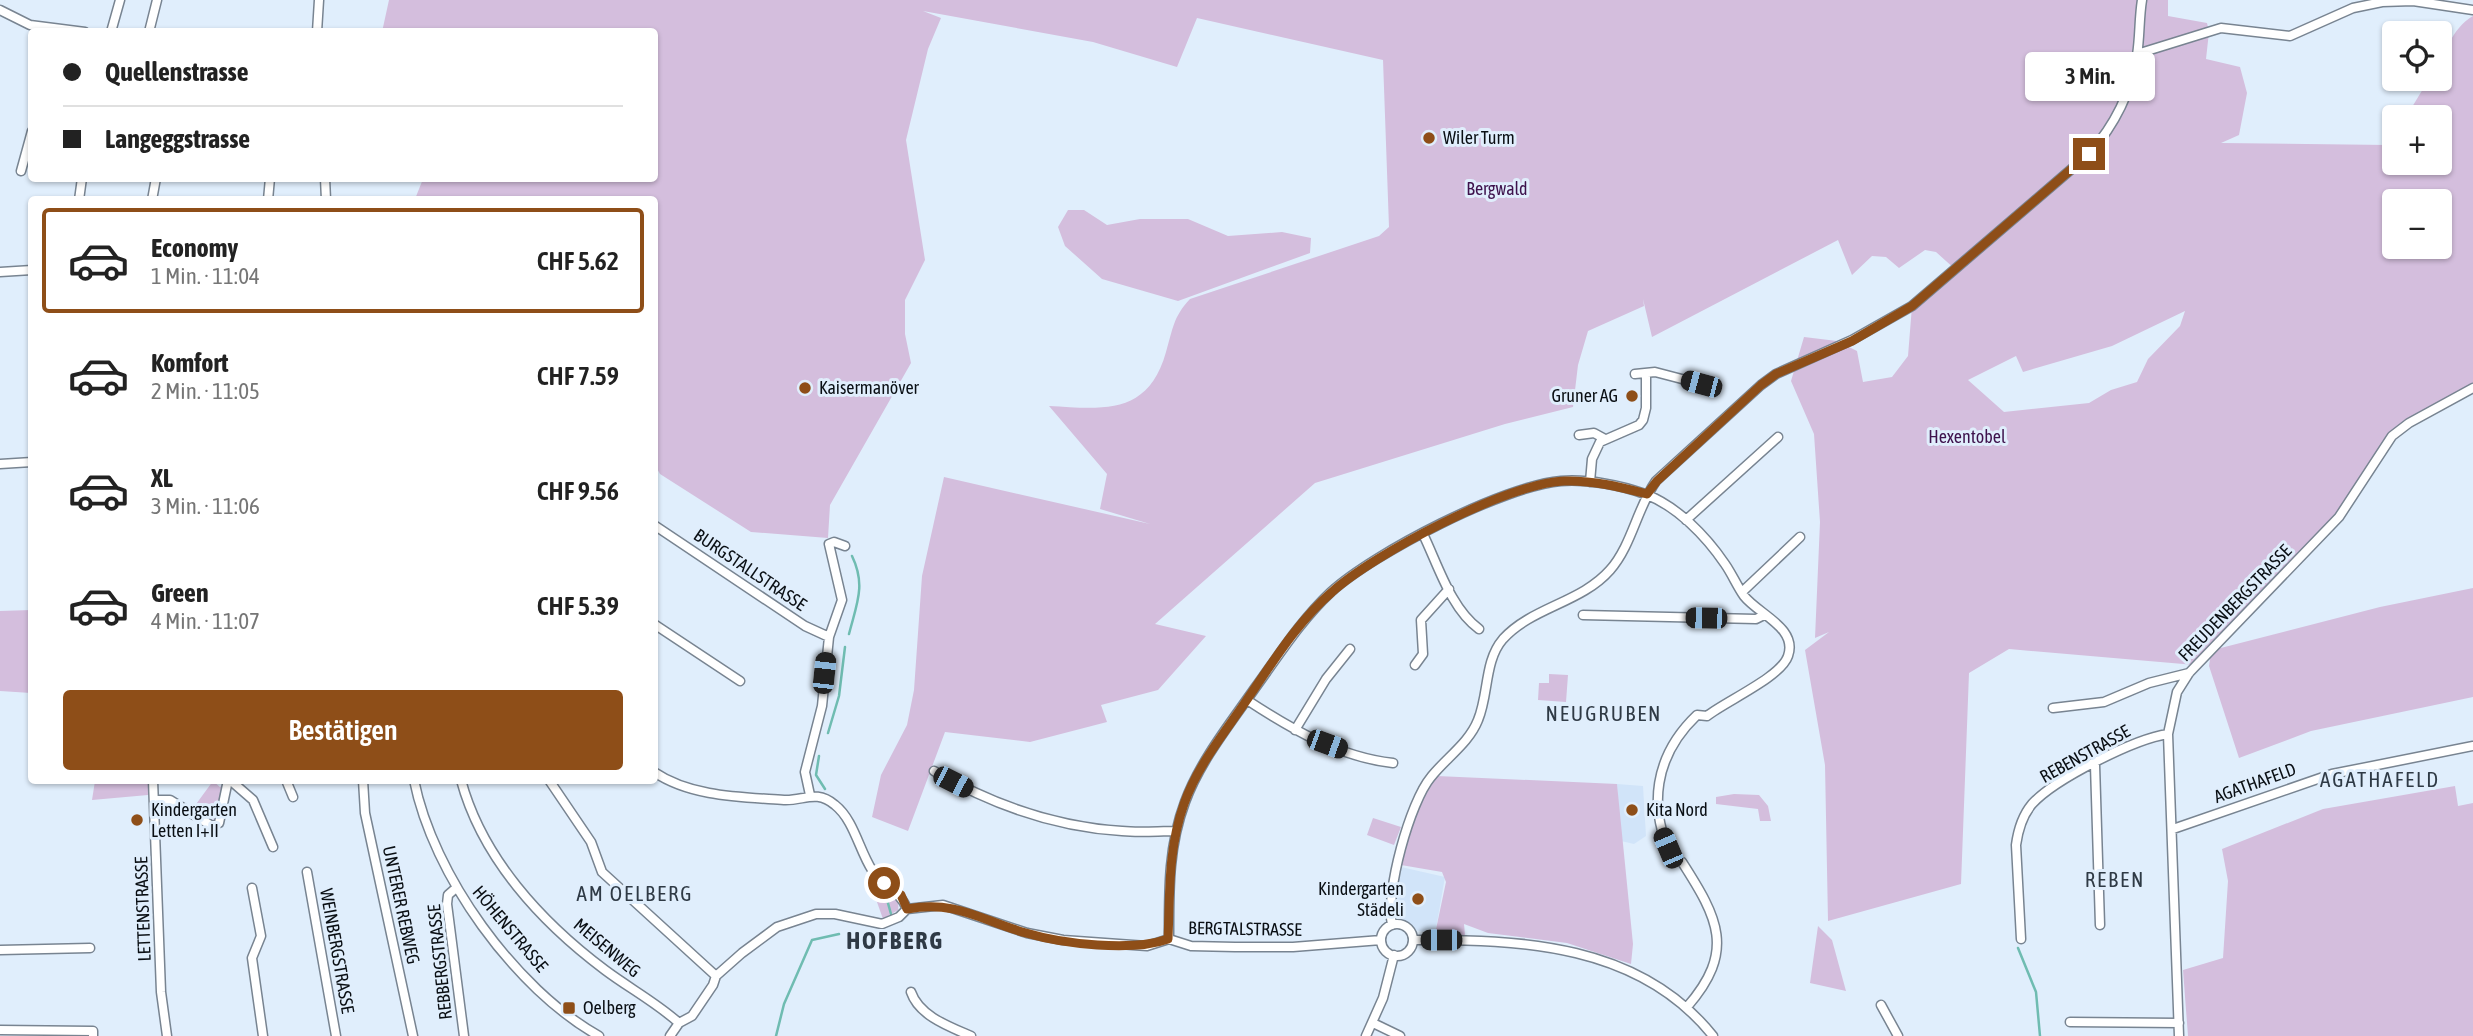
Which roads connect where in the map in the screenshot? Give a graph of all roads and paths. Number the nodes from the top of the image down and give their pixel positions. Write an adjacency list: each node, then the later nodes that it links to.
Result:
1 (120, 0): 8 (street)
2 (157, 0): 9 (street)
3 (319, 0): 10 (street)
4 (2142, 0): 11 (street)
5 (0, 10): 7 (street)
6 (2473, 10): 11 (street)
7 (49, 28)
8 (112, 28)
9 (150, 28)
10 (317, 28)
11 (2137, 54): 26 (street)
12 (28, 144): 13 (street)
13 (20, 171)
14 (28, 270): 15 (street)
15 (0, 272)
16 (1646, 373): 17 (street); 18 (street); 22 (street)
17 (1634, 374)
18 (1701, 384)
19 (2473, 388): 41 (street, FREUDENBERGSTRASSE)
20 (1579, 435): 22 (street)
21 (1778, 437): 27 (street)
22 (1605, 439): 25 (street)
23 (28, 462): 24 (street)
24 (0, 464)
25 (1590, 482): 26 (street); 29 (street)
26 (1647, 494): 27 (street); 70 (street)
27 (1686, 520): 33 (street)
28 (658, 528): 38 (street, BURGSTALLSTRASSE)
29 (1423, 534): 32 (street); 43 (street)
30 (1800, 537): 33 (street)
31 (845, 546): 38 (street)
32 (1449, 589): 37 (street); 40 (street)
33 (1742, 592): 35 (street)
34 (1583, 615): 35 (street)
35 (1764, 615): 82 (street)
36 (658, 627): 42 (street)
37 (1479, 629)
38 (830, 637): 60 (street)
39 (1350, 649): 45 (street)
40 (1415, 665)
41 (2189, 673): 44 (street); 46 (street, FREUDENBERGSTRASSE)
42 (740, 681)
43 (1247, 699): 45 (street); 64 (street)
44 (2053, 708)
45 (1295, 730): 48 (street)
46 (2168, 734): 49 (street, REBENSTRASSE); 63 (street, FREUDENBERGSTRASSE)
47 (2473, 746): 63 (street, AGATHAFELD)
48 (1393, 763)
49 (2095, 765): 71 (street); 73 (street, REBENSTRASSE)
50 (934, 771): 64 (street)
51 (658, 774): 60 (street)
52 (153, 784): 62 (street, LETTENSTRASSE)
53 (228, 784): 62 (street)
54 (234, 784): 65 (street)
55 (288, 784): 61 (street)
56 (363, 784): 92 (street, UNTERER REBWEG)
57 (415, 784): 68 (street, HÖHENSTRASSE)
58 (462, 784): 84 (street, MEISENWEG)
59 (552, 784): 79 (street)
60 (810, 795): 69 (street)
61 (293, 797)
62 (155, 800): 89 (street, LETTENSTRASSE)
63 (2173, 829): 86 (street, FREUDENBERGSTRASSE)
64 (1176, 831): 72 (street)
65 (273, 847)
66 (307, 872): 91 (street, WEINBERGSTRASSE)
67 (252, 888): 90 (street)
68 (456, 888): 93 (street, REBBERGSTRASSE); 94 (street, HÖHENSTRASSE)
69 (907, 909): 72 (street, BERGTALSTRASSE); 79 (street, BERGTALSTRASSE)
70 (1392, 925): 74 (street); 75 (street)
71 (2100, 925)
72 (1168, 939): 74 (street, BERGTALSTRASSE)
73 (2021, 939)
74 (1381, 940): 78 (street)
75 (1413, 940): 78 (street); 82 (street)
76 (90, 948): 77 (street)
77 (0, 950)
78 (1394, 955): 85 (street)
79 (716, 976): 84 (street, BERGTALSTRASSE)
80 (911, 992): 96 (street)
81 (1881, 1005): 100 (street)
82 (1688, 1007): 99 (street)
83 (2070, 1022): 86 (street)
84 (679, 1023): 95 (street, BERGTALSTRASSE)
85 (1373, 1023): 97 (street); 98 (street)
86 (2179, 1023): 101 (street, FREUDENBERGSTRASSE)
87 (0, 1030): 88 (street)
88 (93, 1036)
89 (167, 1036)
90 (263, 1036)
91 (336, 1036)
92 (413, 1036)
93 (464, 1036)
94 (599, 1036)
95 (670, 1036)
96 (971, 1036)
97 (1366, 1036)
98 (1400, 1036)
99 (1713, 1036)
100 (1898, 1036)
101 (2179, 1036)

